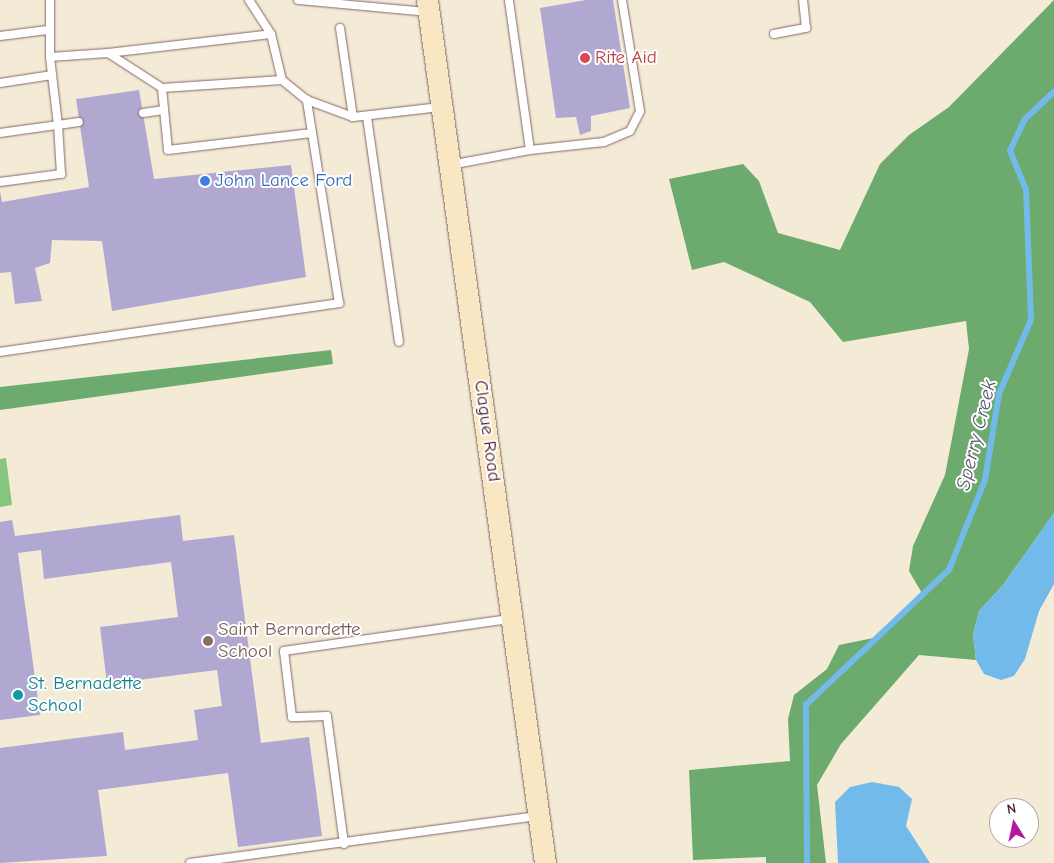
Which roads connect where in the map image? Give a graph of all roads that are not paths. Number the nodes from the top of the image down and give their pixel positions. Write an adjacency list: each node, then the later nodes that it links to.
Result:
1 (50, 0): 10 (lane)
2 (249, 0): 11 (lane)
3 (298, 0): 7 (lane)
4 (509, 0): 30 (lane)
5 (622, 0): 30 (lane)
6 (803, 0): 12 (lane)
7 (354, 3): 8 (lane)
8 (428, 6): 21 (main road, Clague Road)
9 (340, 28): 24 (lane)
10 (48, 30): 13 (lane); 15 (lane)
11 (271, 34): 14 (lane); 17 (lane)
12 (774, 34)
13 (0, 36)
14 (108, 53): 15 (lane); 19 (lane)
15 (50, 56): 16 (lane)
16 (52, 75): 18 (lane); 27 (lane)
17 (282, 80): 19 (lane); 20 (lane)
18 (0, 83)
19 (162, 88): 22 (lane)
20 (307, 100): 24 (lane); 29 (lane)
21 (442, 106): 25 (lane); 31 (main road, Clague Road)
22 (164, 110): 23 (lane); 29 (lane)
23 (143, 113)
24 (353, 117): 25 (lane)
25 (367, 117): 33 (lane)
26 (80, 122): 27 (lane)
27 (58, 125): 28 (lane); 32 (lane)
28 (0, 133)
29 (312, 133): 34 (lane)
30 (530, 150): 31 (lane)
31 (450, 164): 35 (main road, Clague Road)
32 (0, 182)
33 (399, 342)
34 (0, 352)
35 (514, 618): 36 (main road, Clague Road); 37 (lane)
36 (540, 816): 37 (lane); 39 (main road, Clague Road)
37 (344, 844): 38 (lane)
38 (190, 863)
39 (545, 863)

